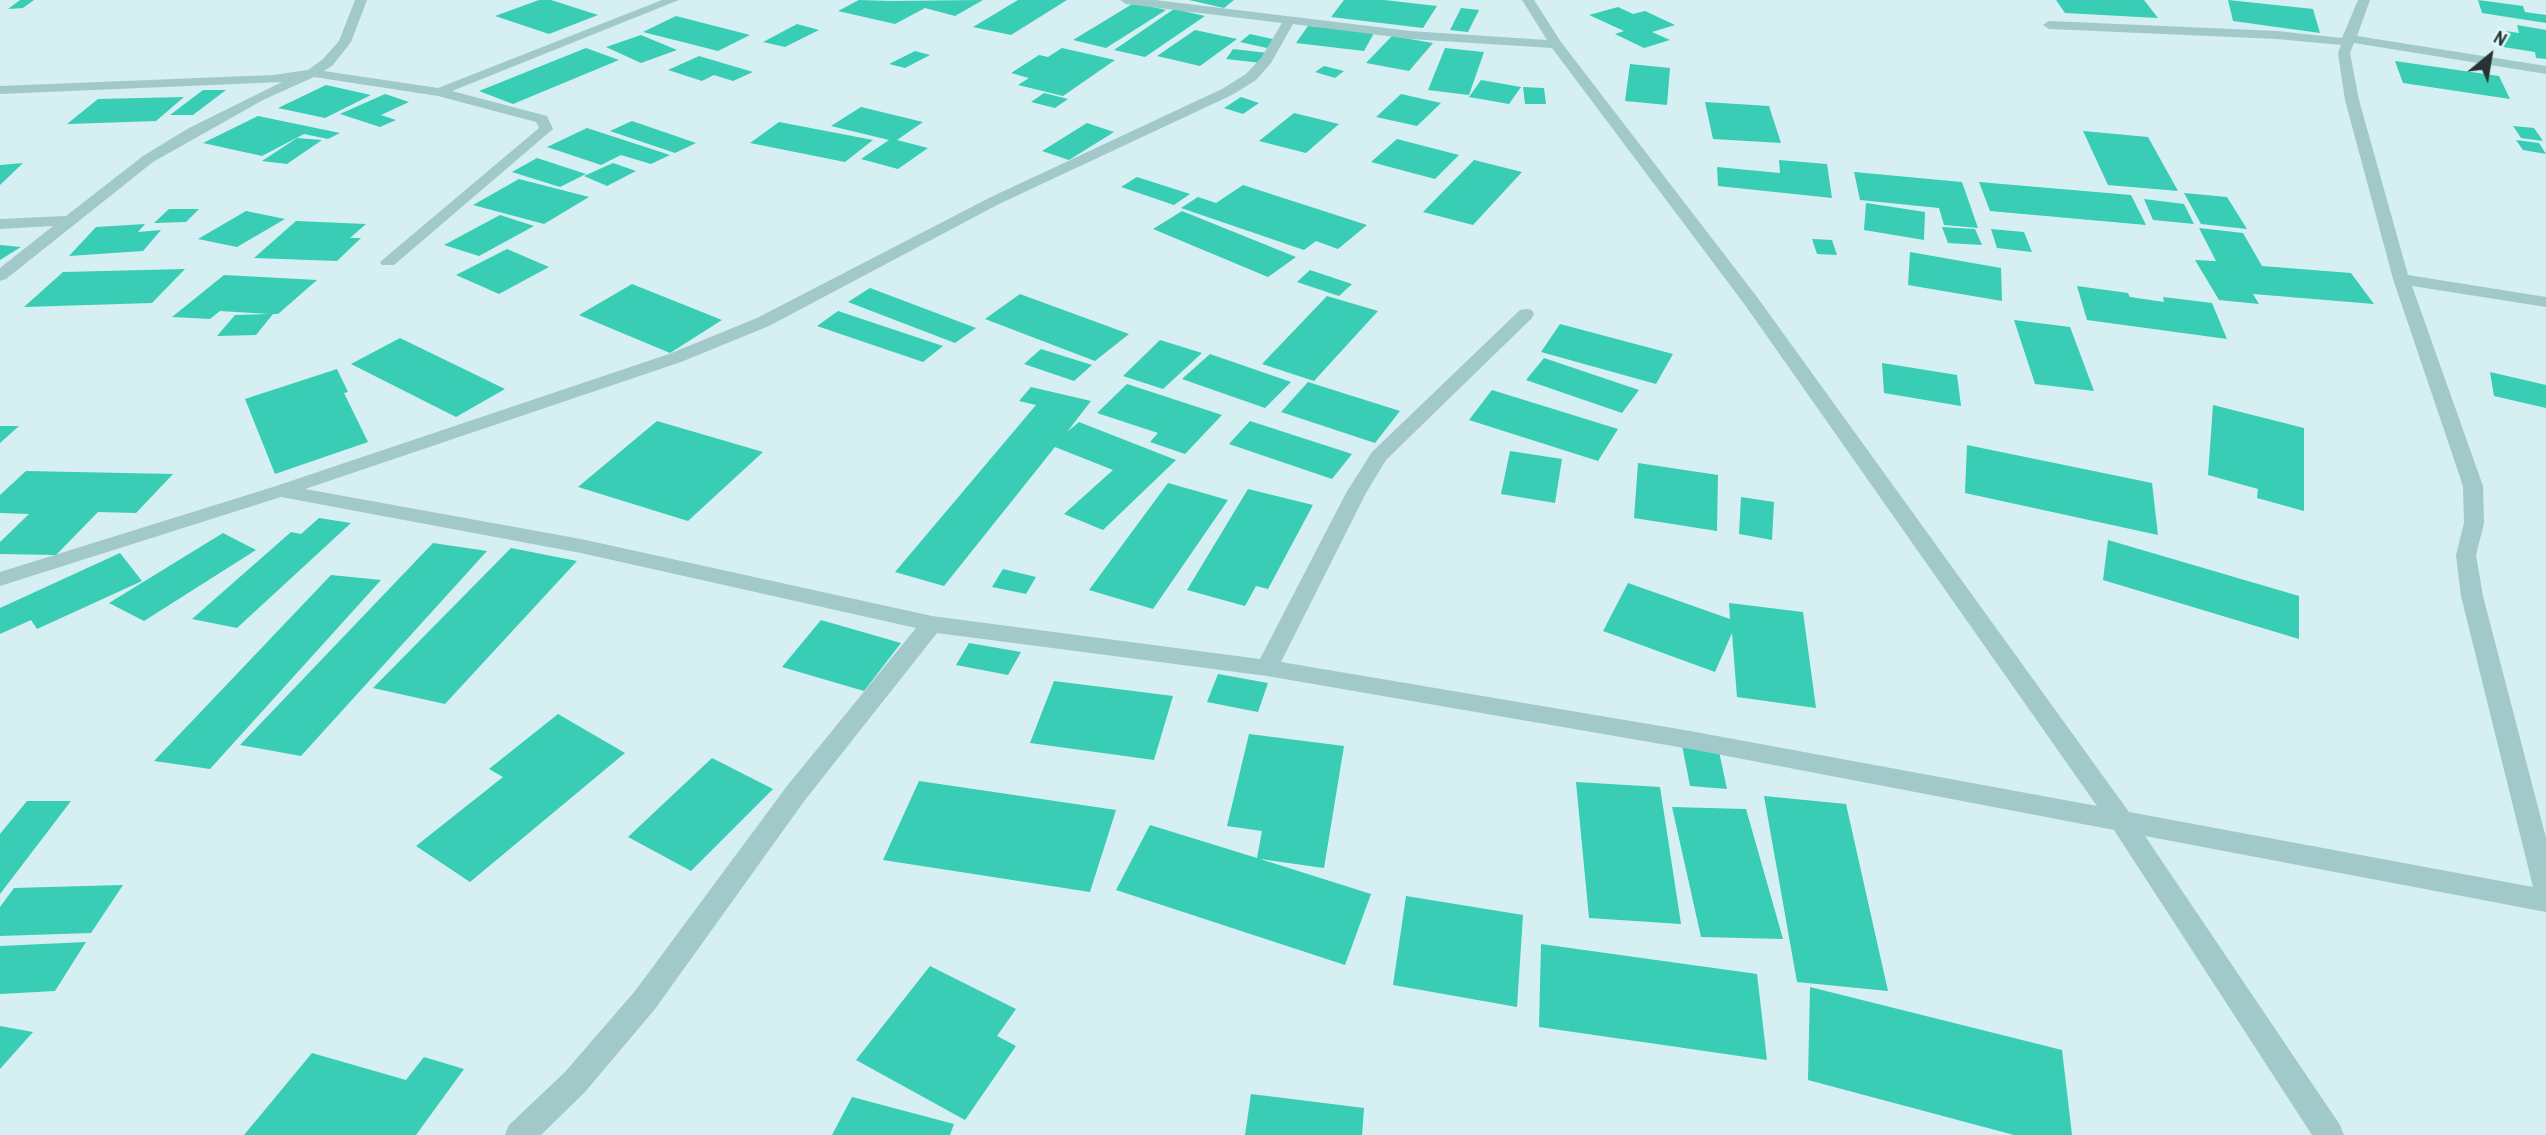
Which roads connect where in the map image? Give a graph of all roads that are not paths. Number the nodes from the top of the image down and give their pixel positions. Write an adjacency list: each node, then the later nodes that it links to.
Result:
1 (361, 0): 11 (street)
2 (673, 0): 13 (street)
3 (1126, 0): 6 (street)
4 (1528, 0): 9 (street)
5 (2364, 0): 8 (street)
6 (1289, 21): 9 (street); 21 (street)
7 (2049, 24): 8 (street)
8 (2346, 40): 10 (street); 18 (street)
9 (1556, 44): 25 (street)
10 (2546, 70)
11 (312, 73): 12 (street); 13 (street); 14 (street)
12 (0, 90)
13 (439, 92): 16 (street)
14 (68, 221): 15 (street); 17 (street)
15 (0, 223)
16 (388, 262)
17 (0, 276)
18 (2401, 279): 19 (street); 26 (street)
19 (2546, 302)
20 (1526, 314): 24 (street)
21 (280, 491): 22 (street); 23 (street)
22 (0, 579)
23 (932, 624): 24 (street); 28 (street)
24 (1267, 668): 25 (street)
25 (2120, 819): 27 (street); 29 (street)
26 (2546, 888)
27 (2546, 901)
28 (520, 1135)
29 (2329, 1135)

